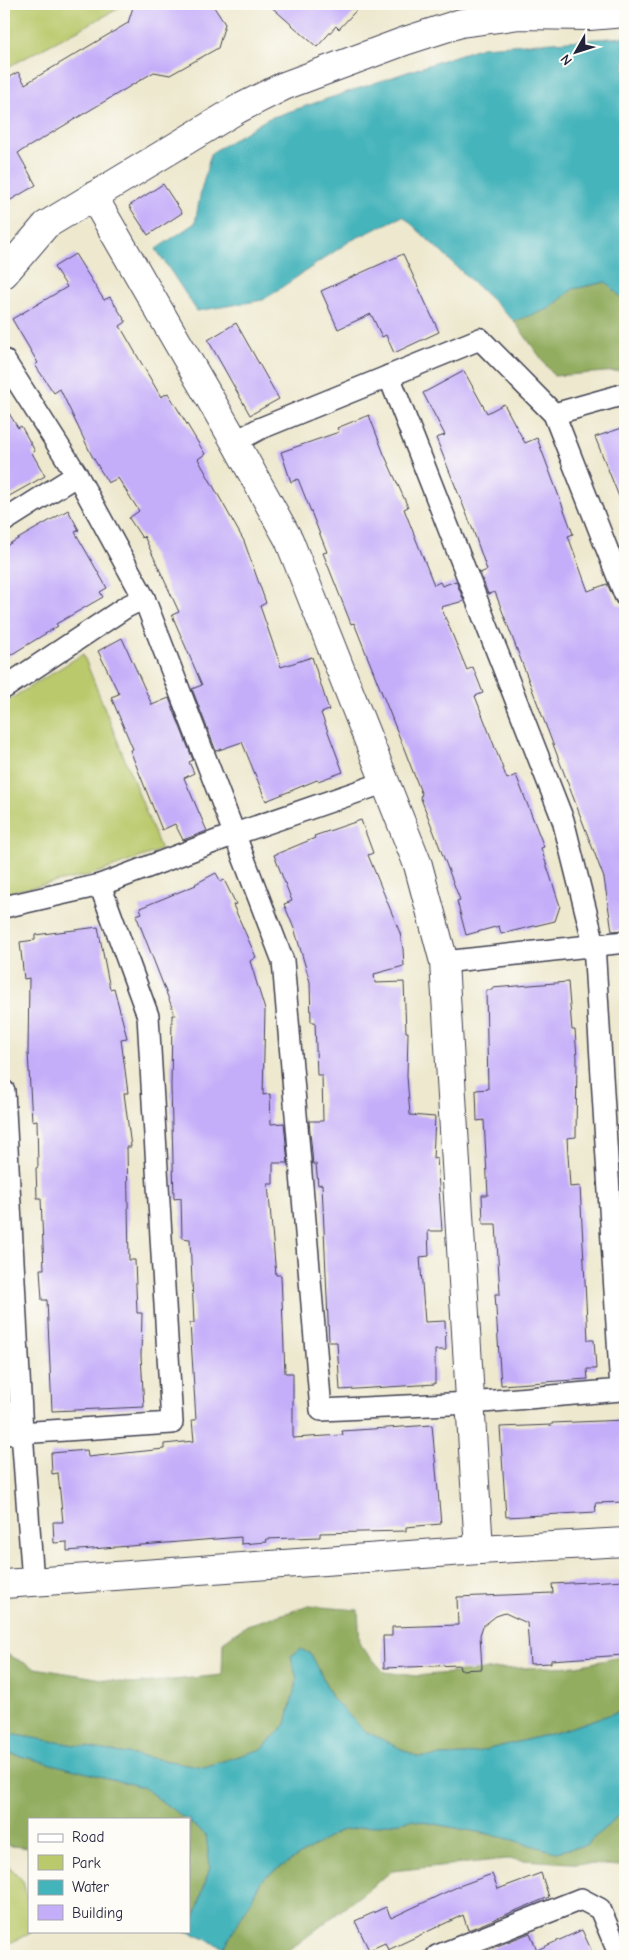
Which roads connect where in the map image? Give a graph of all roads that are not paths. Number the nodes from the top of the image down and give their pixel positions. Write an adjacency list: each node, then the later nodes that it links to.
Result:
1 (625, 13): 2 (street)
2 (93, 196): 3 (street); 8 (street)
3 (4, 274)
4 (4, 360): 9 (street)
5 (389, 376): 7 (street); 8 (street); 19 (street)
6 (625, 394): 7 (street)
7 (554, 414): 11 (street)
8 (236, 442): 14 (street)
9 (77, 475): 10 (street); 12 (street)
10 (4, 521)
11 (625, 595)
12 (144, 598): 13 (street); 15 (street)
13 (4, 688)
14 (386, 782): 15 (street); 20 (street)
15 (235, 834): 16 (street); 22 (street)
16 (100, 885): 17 (street); 23 (street)
17 (4, 907)
18 (625, 942): 19 (street)
19 (594, 944): 20 (street); 22 (street)
20 (444, 962): 22 (street)
21 (4, 1091): 23 (street)
22 (471, 1403): 25 (street)
23 (13, 1433): 26 (street)
24 (625, 1542): 25 (street)
25 (479, 1550): 26 (street)
26 (33, 1582): 27 (street)
27 (4, 1584)
28 (474, 1949): 29 (street); 30 (street)
29 (437, 1956)
30 (620, 1956)

